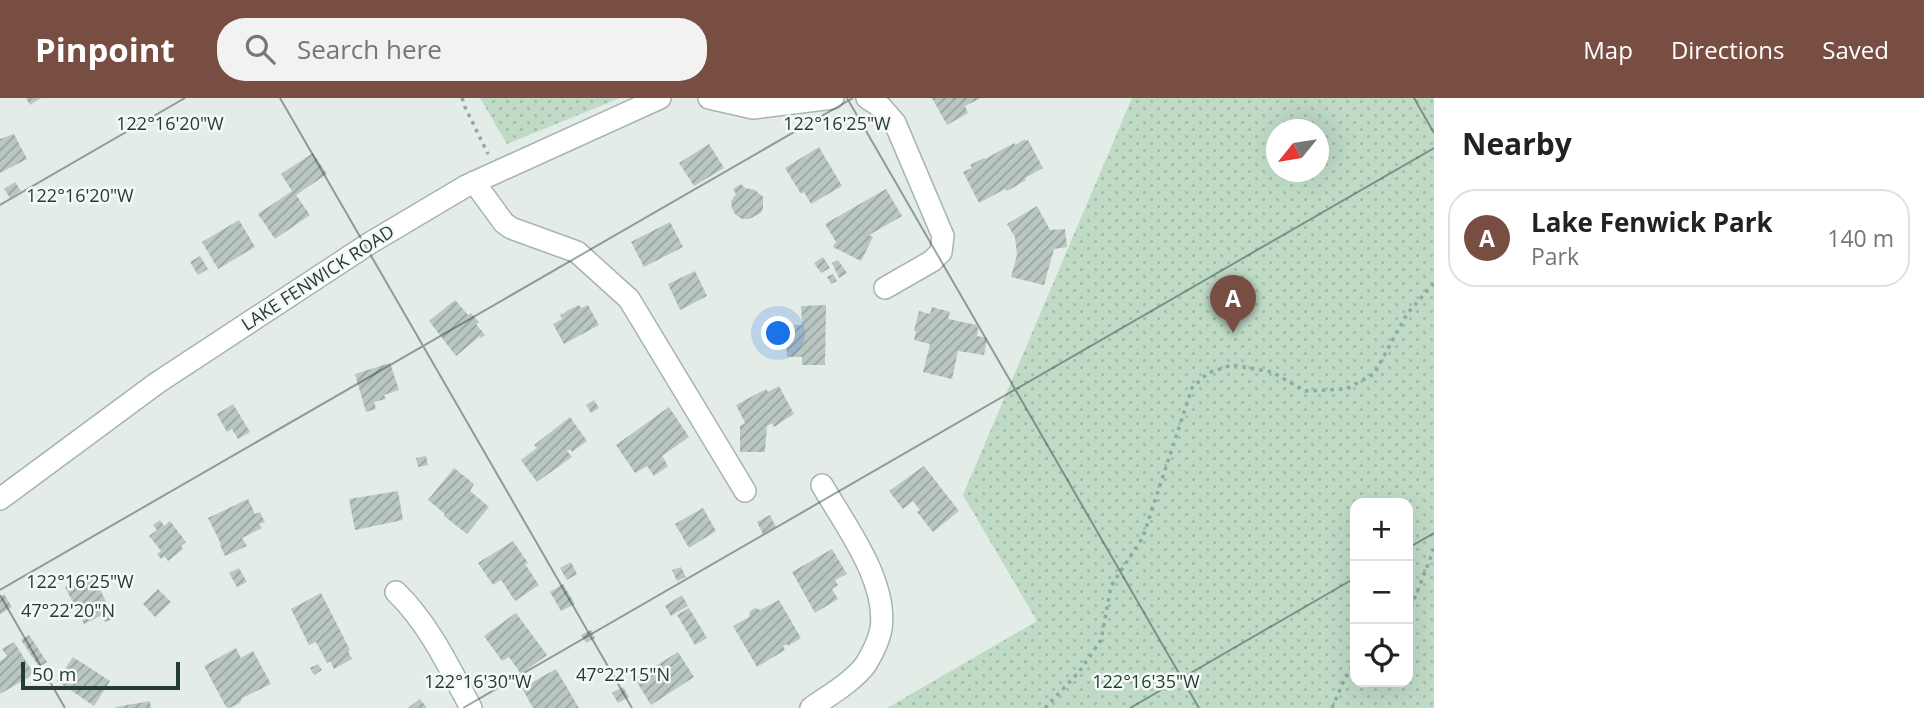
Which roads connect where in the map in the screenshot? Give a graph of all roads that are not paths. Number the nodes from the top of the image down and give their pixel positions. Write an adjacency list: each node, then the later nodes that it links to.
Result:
1 (660, 98): 5 (street, LAKE FENWICK ROAD)
2 (709, 98): 3 (street)
3 (833, 98)
4 (867, 98): 6 (street)
5 (474, 182): 8 (street); 9 (street, LAKE FENWICK ROAD)
6 (885, 288)
7 (822, 485): 12 (street)
8 (745, 491)
9 (0, 499)
10 (396, 592): 11 (street)
11 (471, 708)
12 (811, 708)

